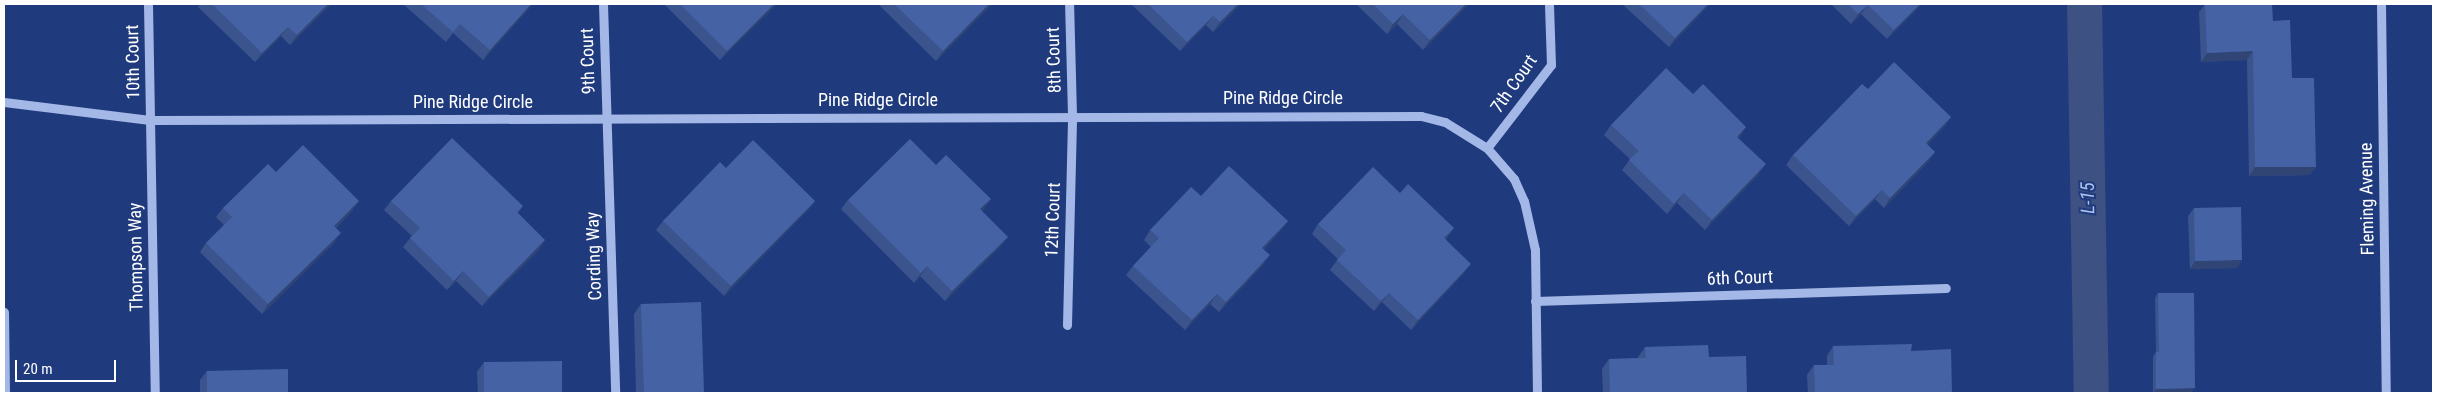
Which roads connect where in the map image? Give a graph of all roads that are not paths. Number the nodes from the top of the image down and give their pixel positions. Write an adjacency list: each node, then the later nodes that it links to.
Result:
1 (148, 4): 9 (street, 10th Court)
2 (603, 4): 8 (street, 9th Court)
3 (1069, 4): 7 (street, 8th Court)
4 (1549, 4): 10 (street, 7th Court)
5 (2381, 4): 19 (street, Fleming Avenue)
6 (4, 102): 9 (street, Pine Ridge Circle)
7 (1072, 115): 8 (street, Pine Ridge Circle); 10 (street, Pine Ridge Circle); 14 (street, 12th Court)
8 (606, 118): 9 (street, Pine Ridge Circle); 17 (street, Cording Way)
9 (150, 120): 16 (street, Thompson Way)
10 (1487, 148): 12 (street, Pine Ridge Circle)
11 (1946, 288): 12 (street, 6th Court)
12 (1535, 301): 18 (street, Pine Ridge Circle)
13 (4, 312): 15 (street)
14 (1067, 325)
15 (6, 393)
16 (155, 393)
17 (615, 393)
18 (1537, 393)
19 (2386, 393)

